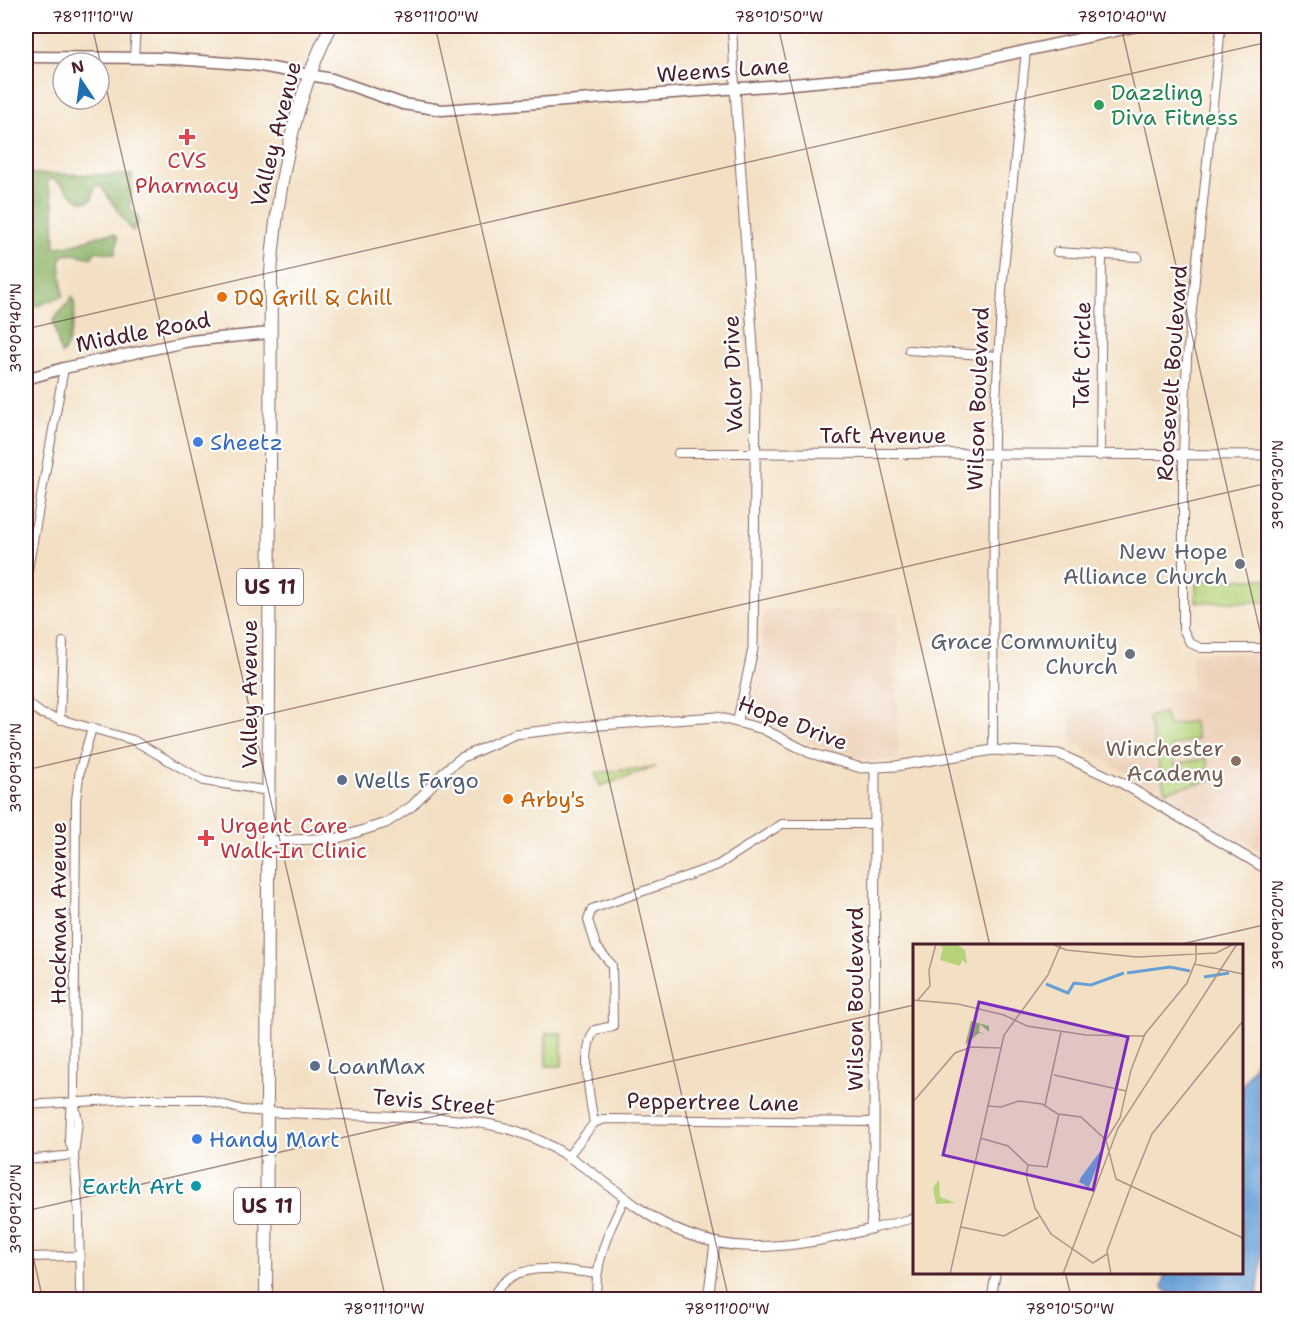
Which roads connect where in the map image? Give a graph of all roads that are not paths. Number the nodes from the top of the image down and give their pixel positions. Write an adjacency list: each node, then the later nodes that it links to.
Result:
1 (136, 26): 8 (street)
2 (331, 26): 9 (main road, Valley Avenue / US 11)
3 (732, 26): 10 (street, Valor Drive)
4 (1137, 26): 6 (main road, Weems Lane)
5 (1221, 26): 24 (street, Roosevelt Boulevard)
6 (1026, 50): 10 (main road, Weems Lane); 16 (street, Wilson Boulevard)
7 (26, 57): 8 (main road, Weems Lane)
8 (134, 58): 9 (main road, Weems Lane)
9 (311, 75): 10 (main road, Weems Lane); 14 (main road, Valley Avenue / US 11)
10 (735, 89): 20 (street, Valor Drive)
11 (1057, 252): 12 (street)
12 (1102, 255): 13 (street); 23 (street, Taft Circle)
13 (1137, 257)
14 (269, 333): 17 (main road, Middle Road); 34 (main road, Valley Avenue / US 11)
15 (909, 350): 16 (street)
16 (998, 356): 21 (street, Wilson Boulevard)
17 (64, 368): 18 (main road, Middle Road); 25 (street)
18 (26, 379)
19 (678, 453): 20 (street, Taft Avenue)
20 (755, 453): 21 (street, Taft Avenue); 30 (street, Valor Drive)
21 (994, 455): 23 (street, Taft Avenue); 32 (street, Wilson Boulevard)
22 (1269, 455): 24 (street, Taft Avenue)
23 (1100, 456): 24 (street, Taft Avenue)
24 (1183, 456): 27 (street, Roosevelt Boulevard)
25 (26, 581)
26 (63, 642): 29 (street)
27 (1269, 648)
28 (26, 702): 29 (street)
29 (60, 720): 31 (street)
30 (738, 720): 33 (street, Hope Drive); 36 (street, Hope Drive)
31 (92, 728): 34 (street); 38 (street, Hockman Avenue)
32 (993, 750): 33 (street, Hope Drive); 37 (street, Hope Drive)
33 (874, 769): 35 (street, Wilson Boulevard)
34 (269, 791): 36 (main road, Valley Avenue / US 11)
35 (876, 824): 41 (street, Wilson Boulevard); 42 (street)
36 (269, 841): 40 (main road, Valley Avenue / US 11)
37 (1269, 870)
38 (74, 1101): 39 (street, Tevis Street); 40 (street, Tevis Street); 43 (street, Hockman Avenue)
39 (26, 1105)
40 (267, 1112): 44 (street, Tevis Street); 55 (main road, Valley Avenue / US 11)
41 (874, 1122): 42 (street, Peppertree Lane); 48 (street, Wilson Boulevard)
42 (594, 1123): 44 (street)
43 (74, 1155): 45 (street); 50 (street, Hockman Avenue)
44 (569, 1155): 46 (street, Tevis Street)
45 (26, 1160)
46 (625, 1198): 49 (street, Tevis Street); 53 (street)
47 (913, 1218): 48 (street, Tevis Street)
48 (871, 1229): 49 (street, Tevis Street)
49 (715, 1243): 58 (street)
50 (79, 1256): 51 (street); 54 (street, Hockman Avenue)
51 (26, 1257)
52 (996, 1274): 59 (street)
53 (597, 1275): 56 (street); 57 (street)
54 (80, 1291)
55 (267, 1299)
56 (491, 1299)
57 (596, 1299)
58 (708, 1299)
59 (991, 1299)

